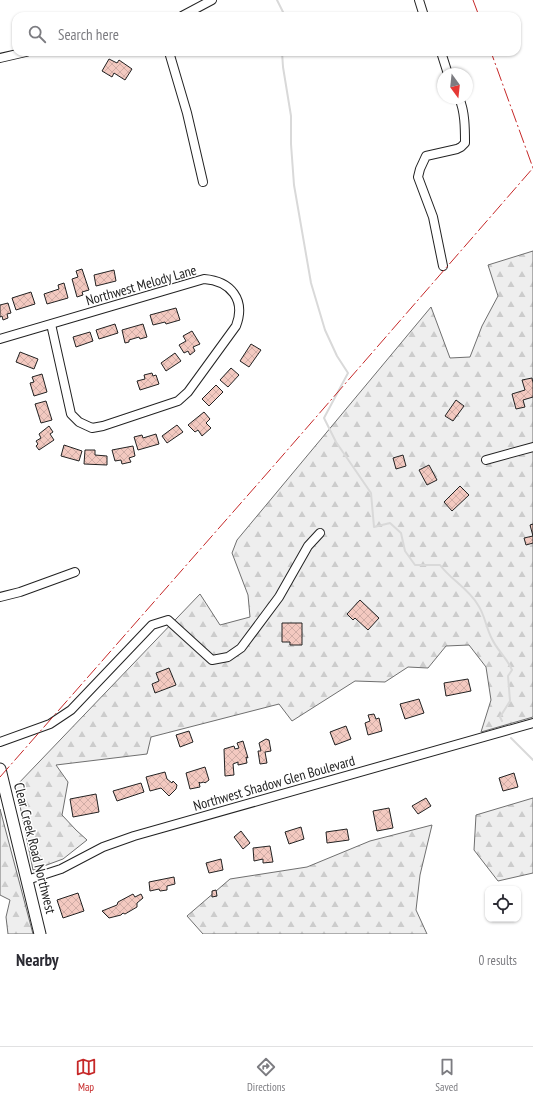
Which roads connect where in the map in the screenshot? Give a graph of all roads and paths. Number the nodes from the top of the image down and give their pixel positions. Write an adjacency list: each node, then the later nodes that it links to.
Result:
1 (212, 0): 3 (street)
2 (419, 0): 4 (street)
3 (190, 12)
4 (423, 12)
5 (12, 55): 8 (street)
6 (170, 56): 11 (street)
7 (442, 56): 9 (street)
8 (0, 58)
9 (446, 68)
10 (461, 104): 12 (street)
11 (203, 182)
12 (443, 266)
13 (51, 324): 13 (street, Northwest Melody Lane); 14 (street, Northwest Melody Lane)
14 (0, 339)
15 (533, 447): 16 (street)
16 (486, 460)
17 (320, 533): 21 (street)
18 (75, 572): 19 (street)
19 (0, 597)
20 (533, 723): 23 (street, Northwest Shadow Glen Boulevard)
21 (0, 742)
22 (0, 769): 23 (main road, Clear Creek Road Northwest)
23 (27, 880): 24 (main road, Clear Creek Road Northwest)
24 (40, 934)

